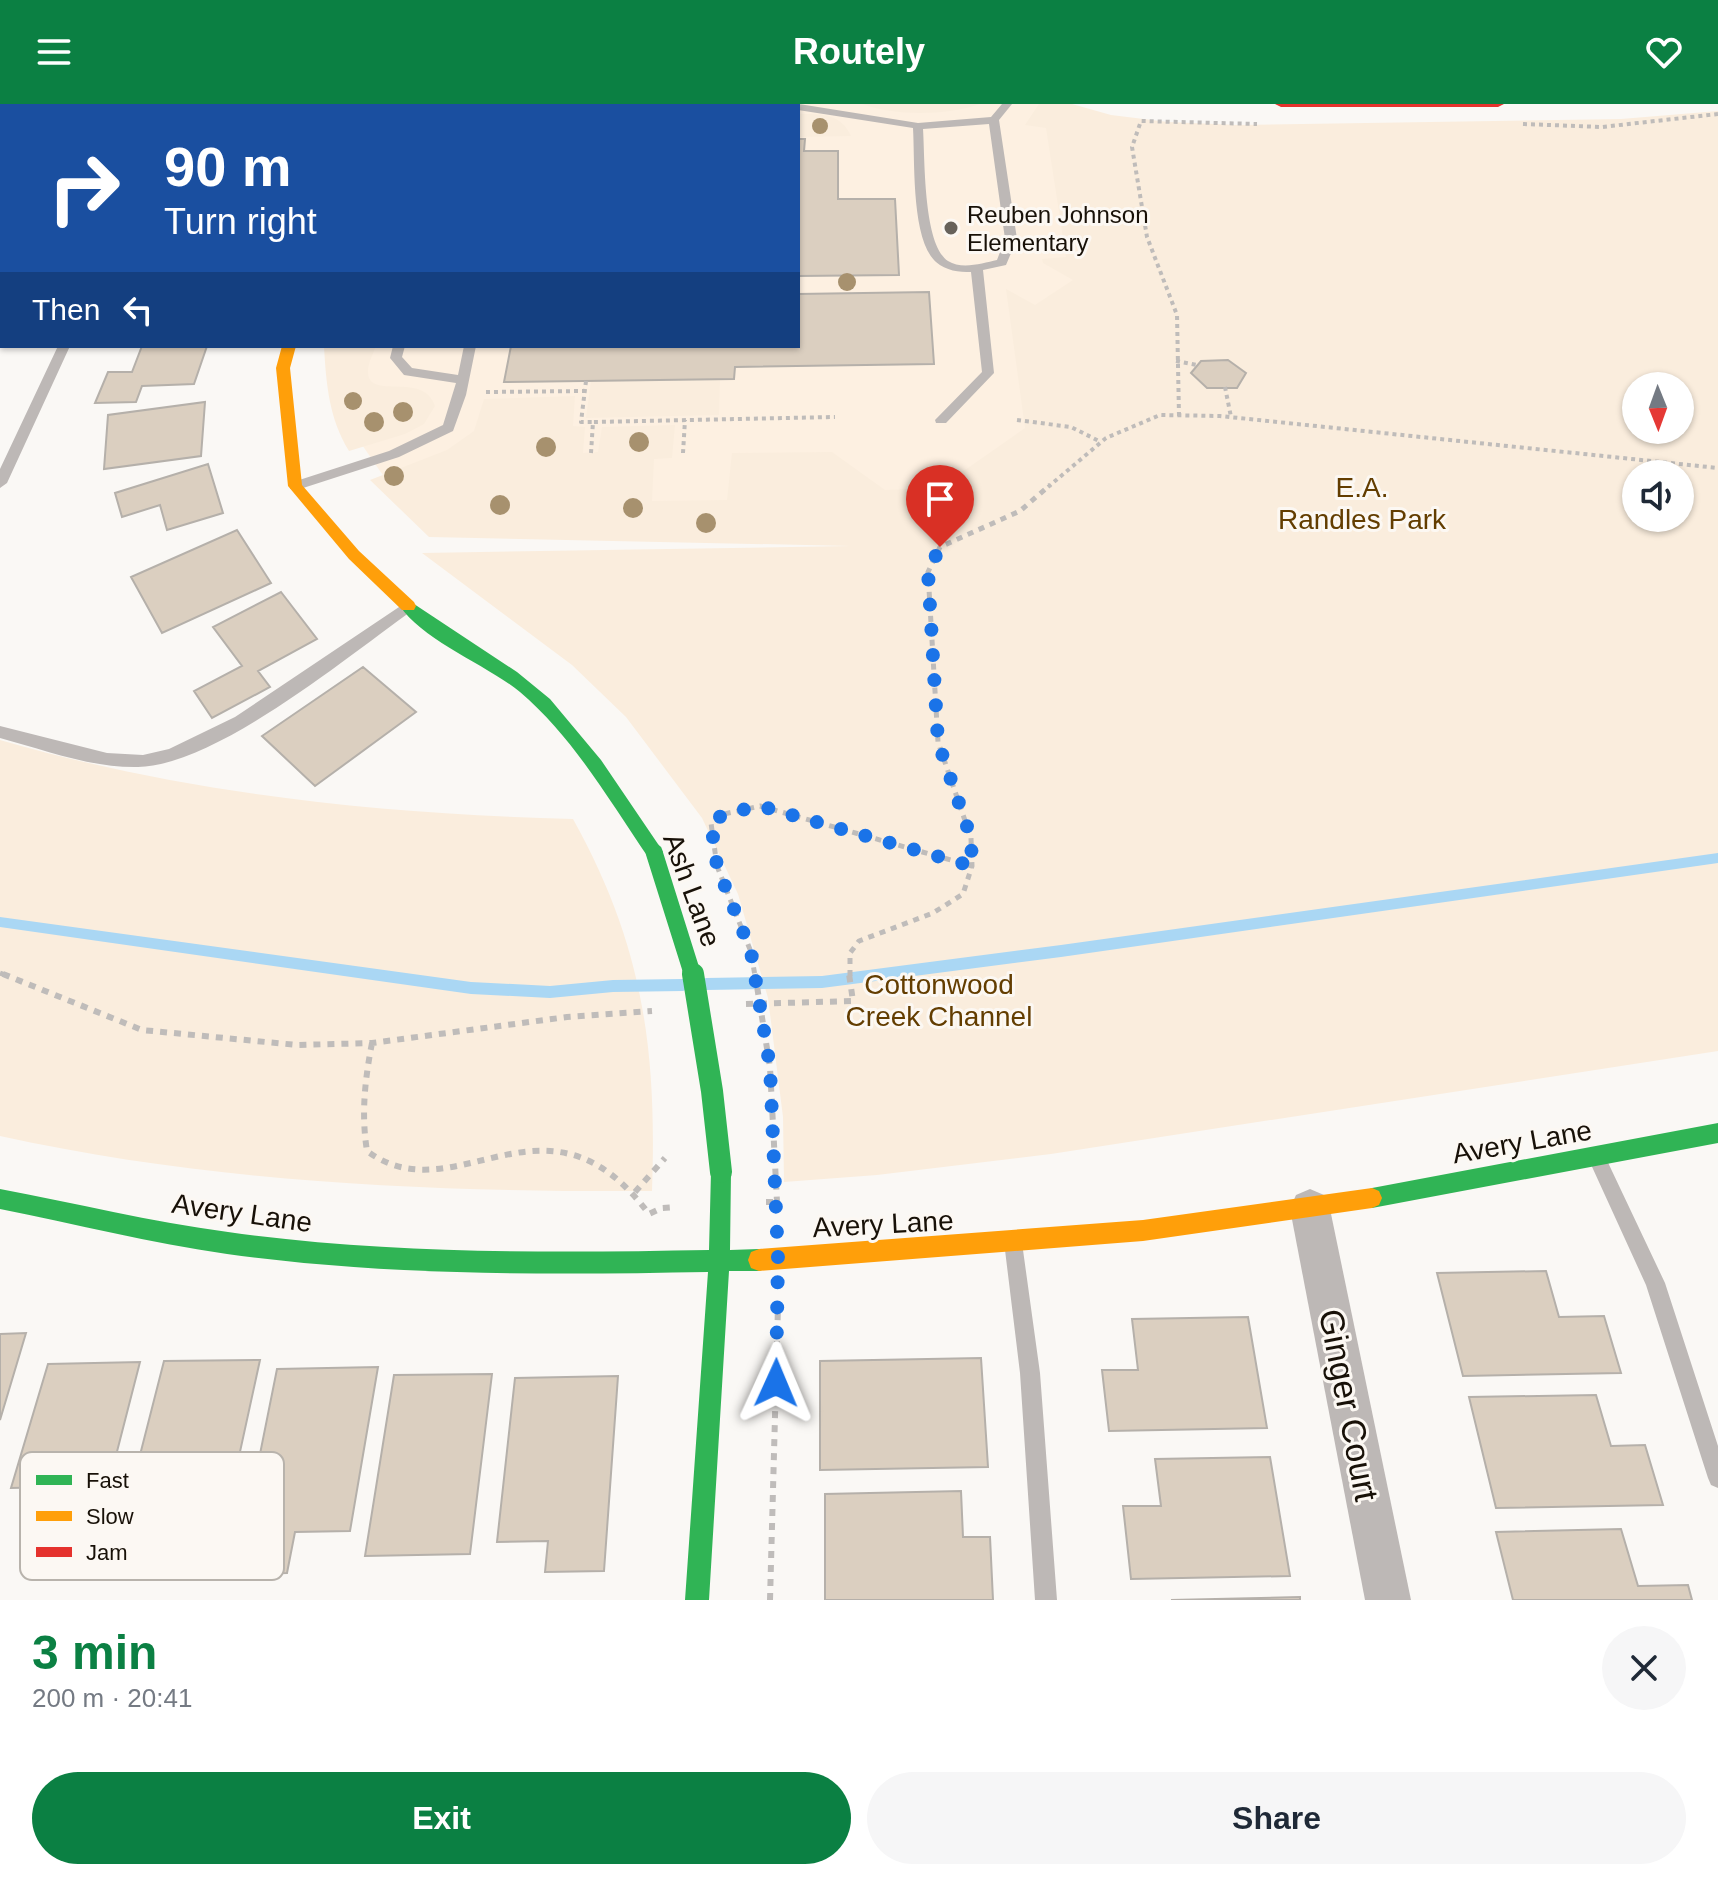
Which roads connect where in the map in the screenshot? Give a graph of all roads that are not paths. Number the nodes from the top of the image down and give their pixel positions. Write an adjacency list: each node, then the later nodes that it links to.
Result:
1 (1007, 104): 5 (lane)
2 (1281, 104): 3 (street)
3 (1498, 104)
4 (800, 107): 6 (lane)
5 (994, 120): 6 (lane); 7 (lane)
6 (918, 126): 7 (lane)
7 (977, 269): 13 (lane)
8 (63, 348): 14 (lane)
9 (288, 348): 15 (street)
10 (398, 348): 12 (lane)
11 (470, 348): 12 (lane)
12 (463, 380): 15 (lane)
13 (941, 420)
14 (0, 483)
15 (295, 486): 16 (street, Ash Lane)
16 (408, 606): 17 (lane); 23 (street, Ash Lane, bridge)
17 (0, 732)
18 (1718, 1133): 19 (street, Avery Lane)
19 (1597, 1157): 21 (street, Avery Lane); 24 (lane)
20 (0, 1199): 23 (street, Avery Lane)
21 (1310, 1209): 22 (street, Avery Lane); 27 (street, Ginger Court)
22 (1013, 1244): 23 (street, Avery Lane); 26 (lane)
23 (719, 1262): 25 (street, Ash Lane)
24 (1718, 1478)
25 (697, 1600)
26 (1046, 1600)
27 (1388, 1600)

